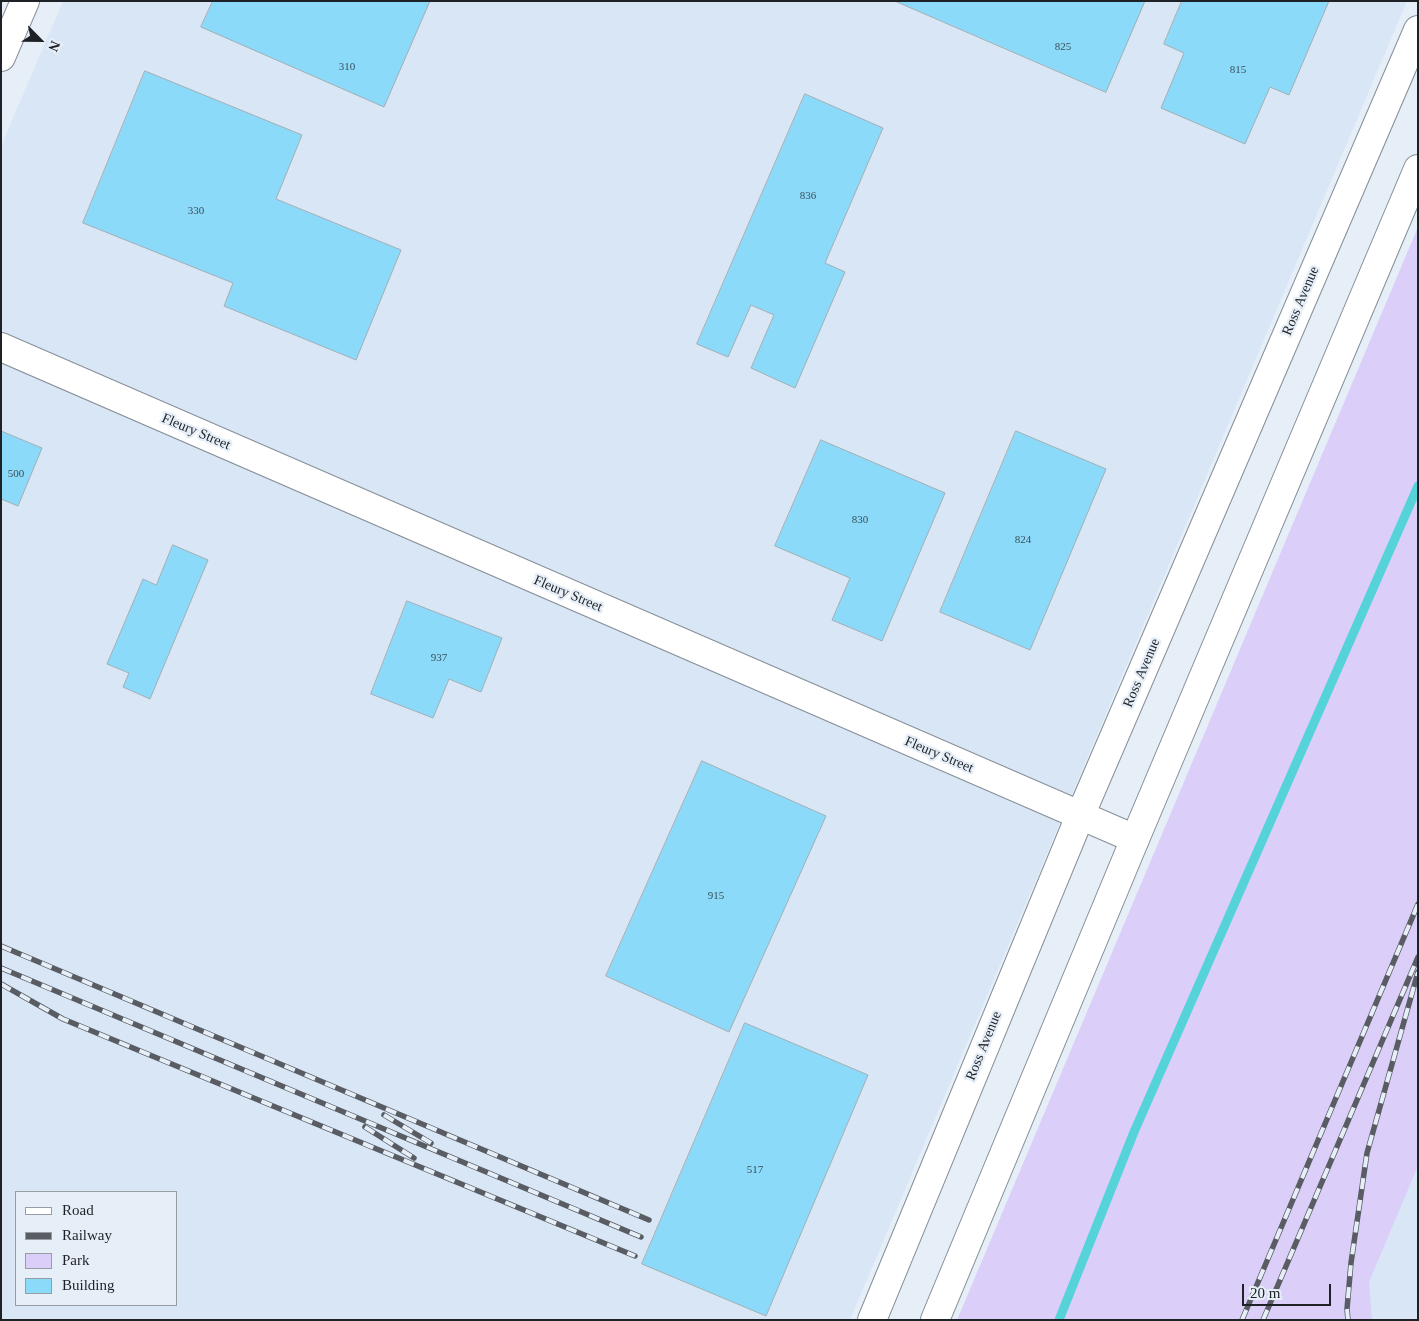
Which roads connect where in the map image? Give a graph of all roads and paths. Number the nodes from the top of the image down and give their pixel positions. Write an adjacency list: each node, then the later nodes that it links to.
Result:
1 (25, 1): 3 (main road)
2 (1418, 30): 6 (main road, Ross Avenue)
3 (1, 57)
4 (1418, 169): 7 (main road)
5 (1, 347): 6 (main road, Fleury Street)
6 (1080, 816): 7 (main road, Fleury Street); 8 (main road, Ross Avenue)
7 (1135, 839): 9 (main road)
8 (872, 1320)
9 (934, 1320)

